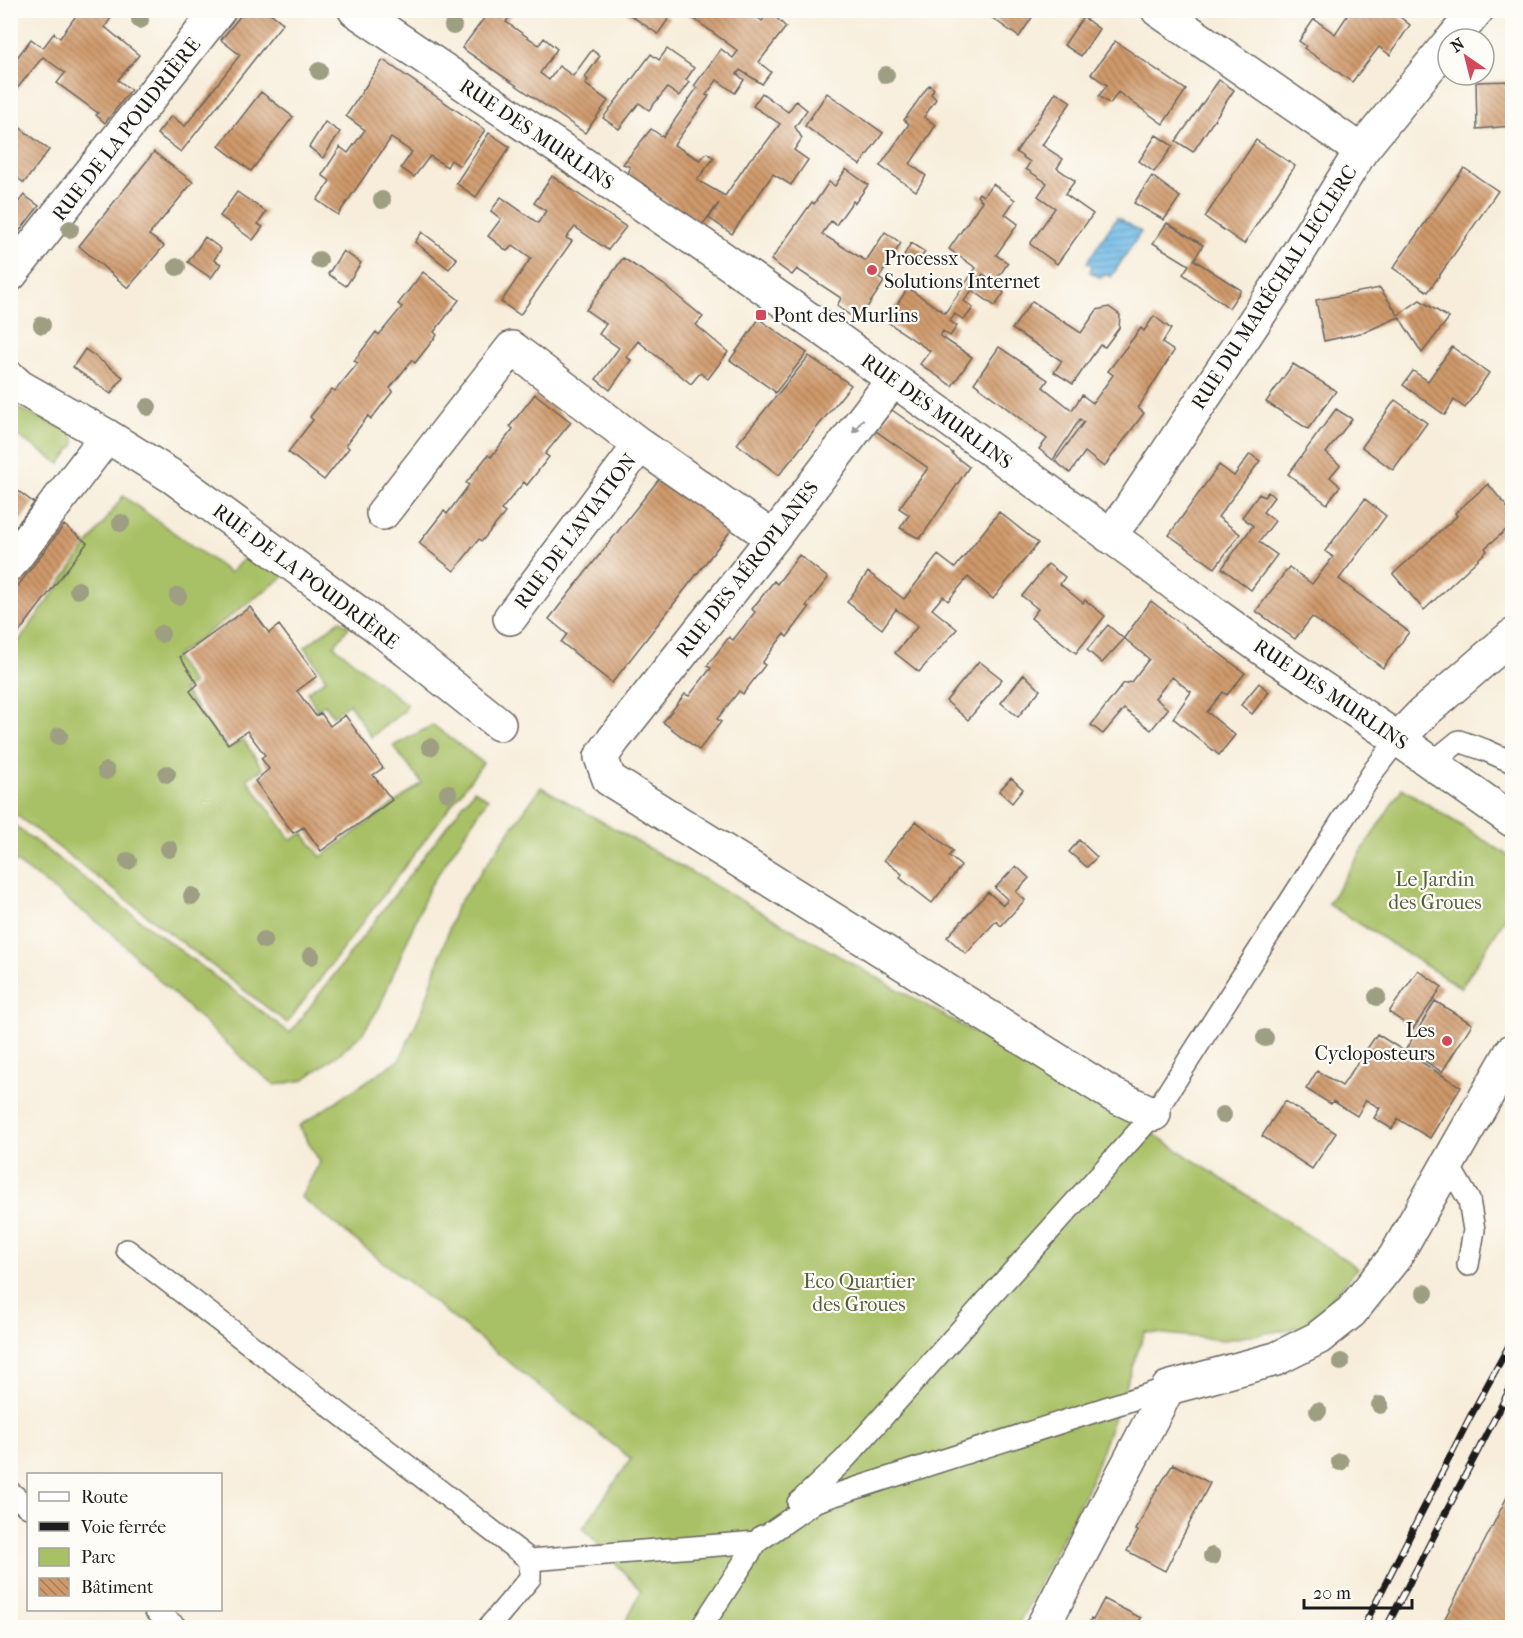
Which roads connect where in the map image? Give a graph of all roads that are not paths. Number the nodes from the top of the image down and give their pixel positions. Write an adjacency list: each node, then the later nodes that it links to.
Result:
1 (219, 10): 8 (street, RUE DE LA POUDRIÈRE)
2 (355, 10): 10 (street, RUE DES MURLINS)
3 (1158, 10): 7 (street)
4 (1478, 10): 5 (street)
5 (1463, 27)
6 (1436, 59): 7 (street, RUE DU MARÉCHAL LECLERC)
7 (1361, 151): 14 (street, RUE DU MARÉCHAL LECLERC)
8 (10, 276)
9 (10, 378): 11 (street, RUE DE LA POUDRIÈRE)
10 (893, 380): 14 (street, RUE DES MURLINS); 15 (street, RUE DES AÉROPLANES, one-way to 15)
11 (107, 436): 16 (street); 19 (street, RUE DE LA POUDRIÈRE)
12 (640, 445): 13 (street, RUE DE L'AVIATION); 15 (street, RUE DE L'AVIATION); 17 (street, RUE DE L'AVIATION)
13 (383, 513)
14 (1109, 536): 20 (street, RUE DES MURLINS)
15 (773, 538): 25 (street, RUE DES AÉROPLANES)
16 (10, 564)
17 (510, 618)
18 (1512, 636): 20 (street)
19 (499, 724)
20 (1398, 739): 22 (street, RUE DES MURLINS); 25 (lane)
21 (1512, 762): 22 (lane)
22 (1432, 763): 23 (street, RUE DES MURLINS)
23 (1512, 820)
24 (1512, 1051): 26 (street)
25 (1154, 1114): 32 (lane)
26 (1448, 1164): 28 (lane); 29 (street)
27 (127, 1250): 33 (lane)
28 (1468, 1265)
29 (1168, 1388): 32 (lane); 38 (street)
30 (10, 1492): 31 (lane)
31 (27, 1506)
32 (757, 1542): 33 (lane); 37 (lane)
33 (530, 1560): 36 (lane)
34 (156, 1611): 35 (lane)
35 (177, 1628)
36 (488, 1628)
37 (701, 1628)
38 (1042, 1628)

